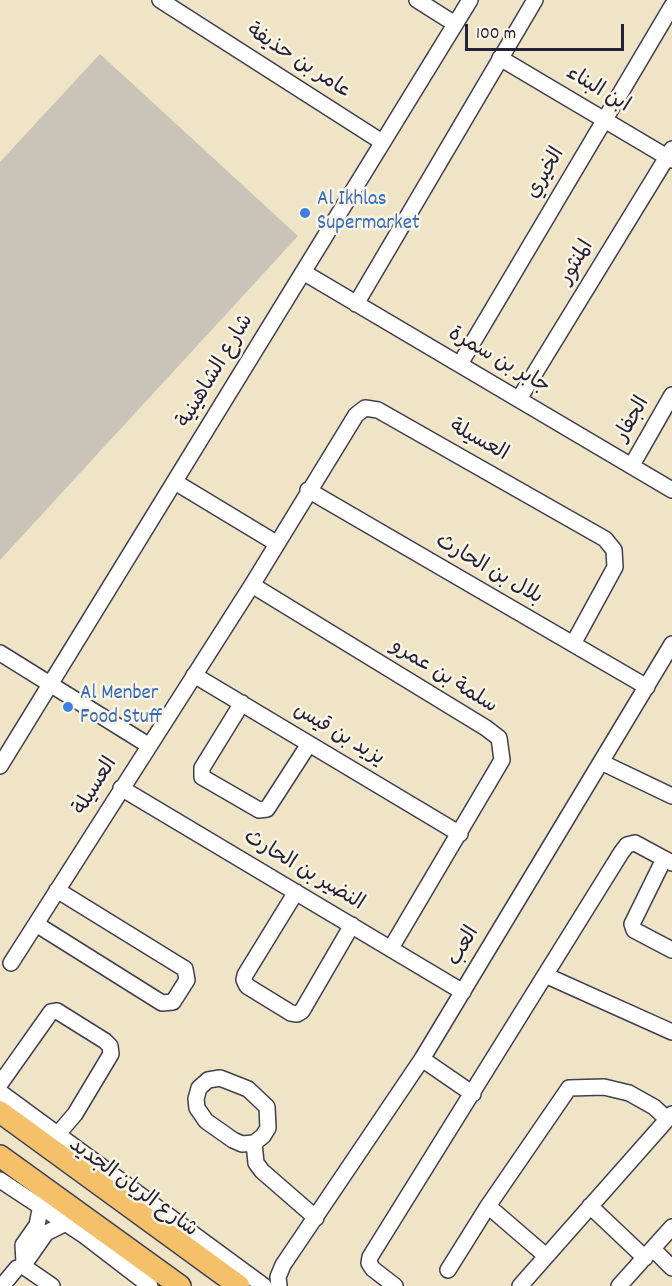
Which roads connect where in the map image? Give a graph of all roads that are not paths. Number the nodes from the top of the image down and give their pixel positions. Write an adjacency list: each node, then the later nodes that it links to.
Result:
1 (160, 0): 9 (street, عامر بن حذيفة)
2 (417, 0): 6 (street)
3 (470, 0): 6 (street, شارع الشاهينية)
4 (535, 0): 7 (street)
5 (672, 6): 8 (street, الخيري)
6 (455, 24): 9 (street, شارع الشاهينية)
7 (500, 58): 8 (street, ابن البناء); 12 (street)
8 (604, 120): 10 (street, ابن البناء); 13 (street, الخيري)
9 (382, 142): 11 (street, شارع الشاهينية)
10 (670, 155): 15 (street, المنثور)
11 (303, 272): 12 (street, جابر بن سمرة); 17 (street, شارع الشاهينية)
12 (356, 304): 13 (street, جابر بن سمرة)
13 (460, 364): 15 (street, جابر بن سمرة)
14 (672, 395): 16 (street, الجفار)
15 (519, 399): 16 (street, جابر بن سمرة)
16 (632, 465): 19 (street, جابر بن سمرة)
17 (175, 483): 20 (street); 26 (street, شارع الشاهينية)
18 (308, 490): 20 (street, العسيلة); 22 (street, بلال بن الحارث); 22 (street, العسيلة)
19 (672, 490)
20 (276, 543): 21 (street, العسيلة)
21 (252, 585): 25 (street, العسيلة); 35 (street, سلمة بن عمرو)
22 (573, 644): 27 (street, بلال بن الحارث)
23 (672, 644): 27 (street, العب)
24 (0, 653): 26 (street)
25 (194, 675): 28 (street, يزيد بن قيس); 30 (street, العسيلة)
26 (52, 683): 30 (street); 32 (street, شارع الشاهينية)
27 (647, 687): 31 (street, العب)
28 (242, 703): 29 (street, يزيد بن قيس); 29 (street)
29 (309, 744): 35 (street, يزيد بن قيس)
30 (148, 745): 33 (street, العسيلة)
31 (603, 763): 34 (street); 45 (street, العب)
32 (0, 766)
33 (121, 788): 37 (street, العسيلة); 38 (street, النضير بن الحارث)
34 (672, 796)
35 (460, 834): 41 (street, سلمة بن عمرو)
36 (668, 861): 42 (street); 44 (street)
37 (57, 890): 39 (street, العسيلة); 39 (street)
38 (296, 892): 40 (street, النضير بن الحارث); 40 (street)
39 (36, 924): 43 (street, العسيلة)
40 (352, 925): 41 (street, النضير بن الحارث)
41 (391, 948): 45 (street, النضير بن الحارث)
42 (672, 950)
43 (11, 963)
44 (545, 975): 46 (street); 50 (street)
45 (463, 992): 47 (street, العب)
46 (672, 1032)
47 (422, 1059): 50 (street); 60 (street, العب)
48 (0, 1084): 53 (street)
49 (0, 1092): 53 (street, شارع الريان الجديد)
50 (472, 1094): 75 (street)
51 (0, 1112): 69 (highway, شارع الريان الجديد)
52 (669, 1117): 58 (street); 59 (street)
53 (57, 1135): 69 (street, شارع الريان الجديد)
54 (254, 1143): 54 (street); 60 (street)
55 (0, 1156): 73 (highway)
56 (0, 1180): 57 (street)
57 (40, 1205): 61 (street); 65 (street)
58 (488, 1206): 64 (street); 68 (street)
59 (590, 1206): 63 (street); 64 (street)
60 (316, 1218): 66 (street, العب)
61 (66, 1223): 65 (street); 72 (street)
62 (672, 1227): 63 (street)
63 (649, 1253): 67 (street); 77 (street)
64 (546, 1256): 76 (street)
65 (24, 1264): 70 (street); 71 (street)
66 (283, 1265): 69 (street, العب); 74 (street, العب)
67 (672, 1268)
68 (448, 1270)
69 (252, 1283)
70 (2, 1286)
71 (52, 1286)
72 (150, 1286)
73 (180, 1286)
74 (279, 1286)
75 (395, 1286)
76 (520, 1286)
77 (619, 1286)

